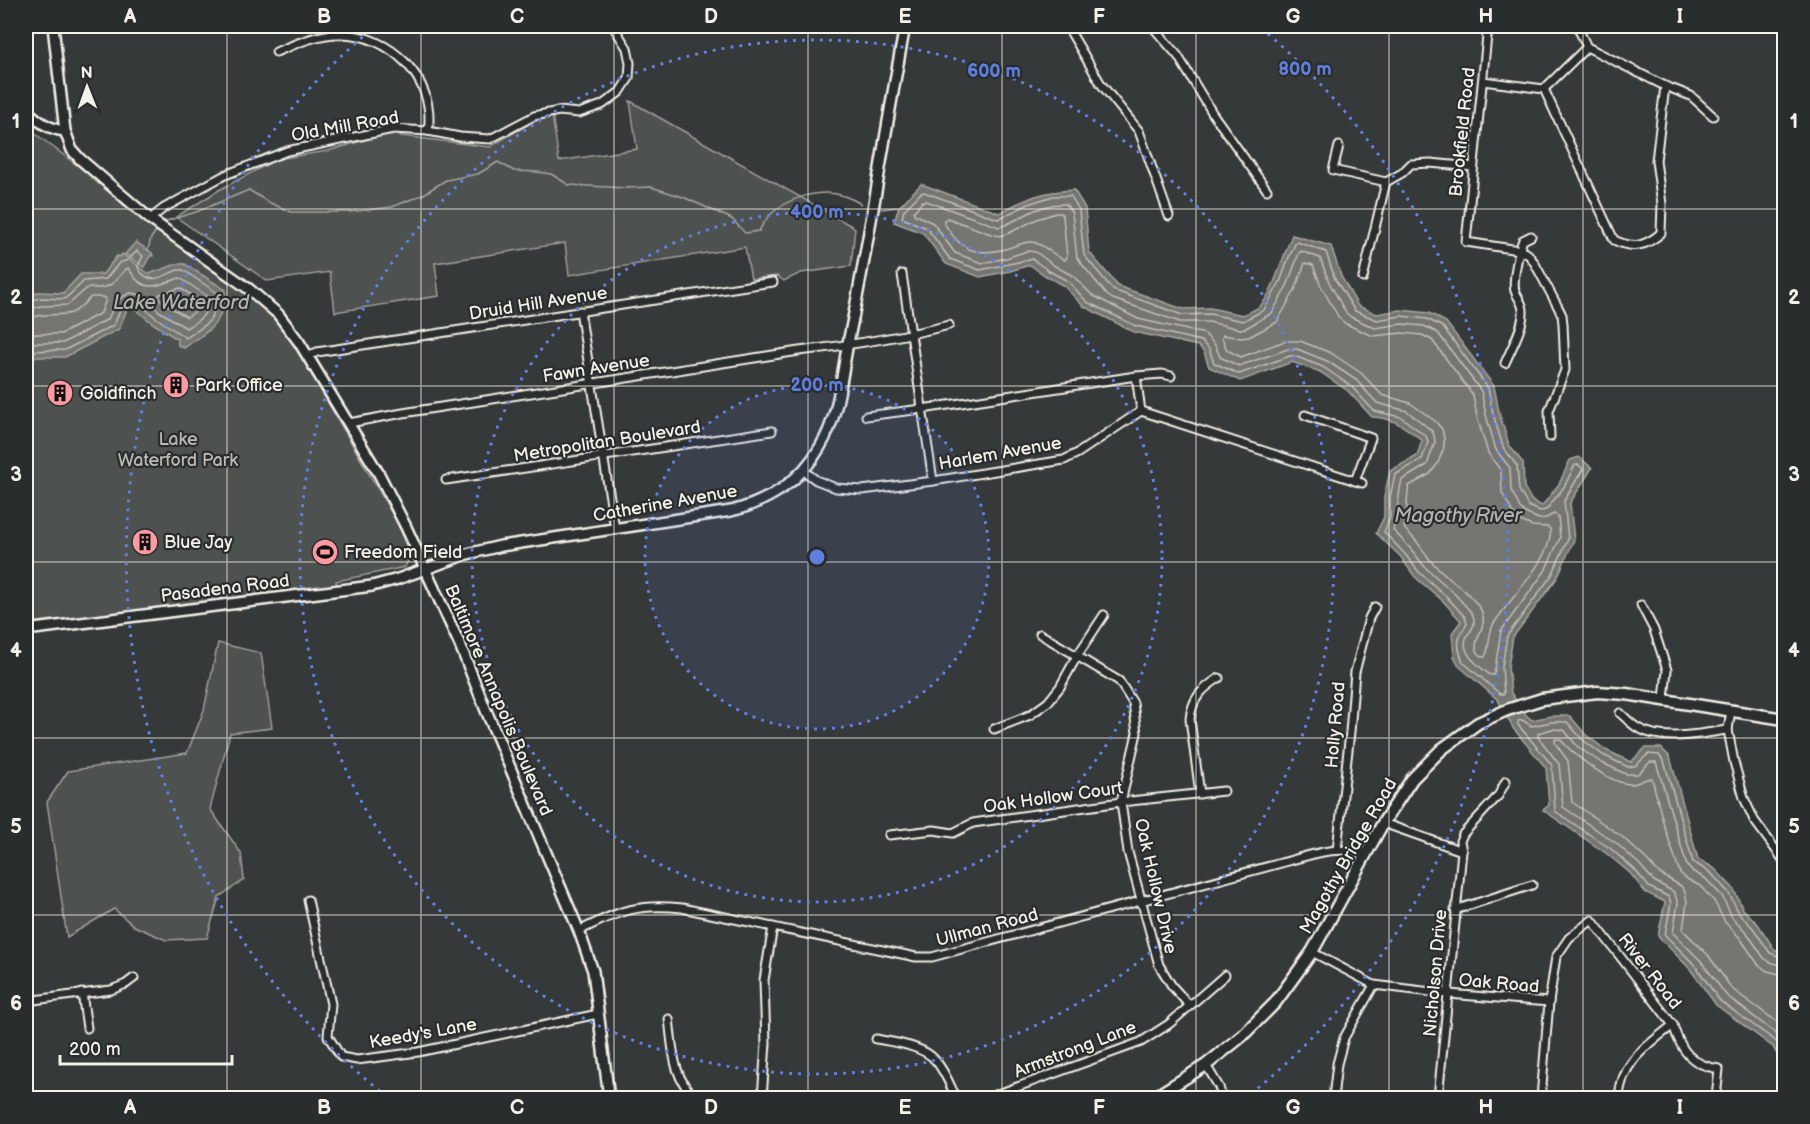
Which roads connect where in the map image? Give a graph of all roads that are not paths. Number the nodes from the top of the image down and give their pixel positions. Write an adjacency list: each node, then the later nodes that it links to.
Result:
1 (53, 26): 15 (main road)
2 (614, 26): 16 (street, Old Mill Road)
3 (905, 26): 31 (main road, Catherine Avenue)
4 (1067, 26): 21 (street)
5 (1152, 26): 20 (street)
6 (1488, 26): 10 (street, Brookfield Road)
7 (1577, 26): 8 (street)
8 (1587, 47): 11 (street); 12 (street)
9 (276, 52): 16 (street)
10 (1483, 81): 12 (street); 18 (street, Brookfield Road)
11 (1665, 86): 12 (street); 14 (street)
12 (1544, 89)
13 (26, 110): 15 (main road)
14 (1713, 116)
15 (65, 131): 22 (main road, Baltimore Annapolis Boulevard)
16 (428, 131): 22 (street, Old Mill Road)
17 (1339, 146): 19 (street)
18 (1473, 167): 19 (street); 24 (street, Brookfield Road)
19 (1386, 182): 26 (street)
20 (1267, 190)
21 (1169, 216)
22 (150, 219): 32 (main road, Baltimore Annapolis Boulevard)
23 (1531, 236): 24 (street)
24 (1519, 250): 33 (street); 43 (street)
25 (902, 274): 30 (street)
26 (1363, 278)
27 (773, 282): 28 (street, Druid Hill Avenue)
28 (580, 311): 32 (street, Druid Hill Avenue); 36 (street)
29 (949, 325): 30 (street, Fawn Avenue)
30 (910, 335): 31 (street, Fawn Avenue); 37 (street)
31 (848, 345): 36 (street, Fawn Avenue); 45 (main road, Catherine Avenue)
32 (308, 356): 41 (main road, Baltimore Annapolis Boulevard)
33 (1505, 363)
34 (1136, 376): 35 (street); 37 (street); 38 (street)
35 (1170, 376)
36 (592, 384): 41 (street, Fawn Avenue); 44 (street)
37 (922, 409): 40 (street); 47 (street)
38 (1141, 411): 39 (street); 47 (street, Harlem Avenue)
39 (1305, 415)
40 (866, 416)
41 (349, 423): 49 (main road, Baltimore Annapolis Boulevard)
42 (772, 431): 44 (street, Metropolitan Boulevard)
43 (1550, 437)
44 (603, 457): 46 (street, Metropolitan Boulevard); 48 (street)
45 (804, 471): 47 (street, Harlem Avenue); 48 (main road, Catherine Avenue)
46 (446, 480)
47 (933, 481)
48 (615, 529): 49 (main road, Catherine Avenue)
49 (426, 569): 53 (main road, Pasadena Road); 78 (main road, Baltimore Annapolis Boulevard)
50 (1641, 605): 57 (street)
51 (1375, 607): 69 (street, Holly Road)
52 (1104, 615): 55 (street)
53 (26, 630)
54 (1040, 634): 55 (street, Oak Hollow Drive)
55 (1077, 656): 61 (street); 66 (street, Oak Hollow Drive)
56 (1219, 678): 65 (street)
57 (1664, 699): 58 (main road, Magothy Bridge Road); 67 (main road, Magothy Bridge Road)
58 (1731, 710): 60 (main road, Magothy Bridge Road); 62 (street)
59 (1620, 713): 62 (street)
60 (1785, 719)
61 (994, 729)
62 (1728, 730): 72 (street)
63 (1506, 781): 70 (street, Nicholson Drive)
64 (1224, 791): 65 (street, Oak Hollow Court)
65 (1200, 794): 66 (street, Oak Hollow Court)
66 (1121, 802): 68 (street, Oak Hollow Court); 75 (street, Oak Hollow Drive)
67 (1383, 824): 70 (street); 71 (main road, Magothy Bridge Road)
68 (889, 835)
69 (1337, 850): 71 (street, Ullman Road); 75 (street, Ullman Road)
70 (1462, 851): 76 (street, Nicholson Drive)
71 (1367, 855): 79 (main road, Magothy Bridge Road)
72 (1785, 861)
73 (1532, 885): 76 (street)
74 (308, 900): 88 (street, Keedy's Lane)
75 (1142, 900): 77 (street, Ullman Road); 87 (street, Oak Hollow Drive)
76 (1455, 910): 84 (street, Nicholson Drive)
77 (772, 927): 78 (street, Ullman Road); 96 (street)
78 (579, 931): 88 (main road, Baltimore Annapolis Boulevard)
79 (1312, 952): 82 (street, Oak Road); 93 (main road, Magothy Bridge Road)
80 (1225, 975): 87 (street, Armstrong Lane)
81 (134, 978): 83 (street)
82 (1374, 985): 84 (street, Oak Road); 101 (street)
83 (82, 993): 85 (street); 91 (street)
84 (1448, 994): 86 (street, Oak Road); 102 (street, Nicholson Drive)
85 (26, 1001)
86 (1549, 1002): 90 (street, River Road); 103 (street)
87 (1190, 1006): 98 (street, Armstrong Lane)
88 (598, 1014): 94 (main road, Baltimore Annapolis Boulevard)
89 (669, 1019): 95 (street)
90 (1673, 1025): 104 (street); 105 (street, River Road)
91 (87, 1028)
92 (876, 1039): 97 (street)
93 (1206, 1065): 99 (main road, Magothy Bridge Road); 100 (street)
94 (609, 1098)
95 (696, 1098)
96 (762, 1098)
97 (956, 1098)
98 (987, 1098)
99 (1153, 1098)
100 (1222, 1098)
101 (1333, 1098)
102 (1438, 1098)
103 (1541, 1098)
104 (1619, 1098)
105 (1716, 1098)

